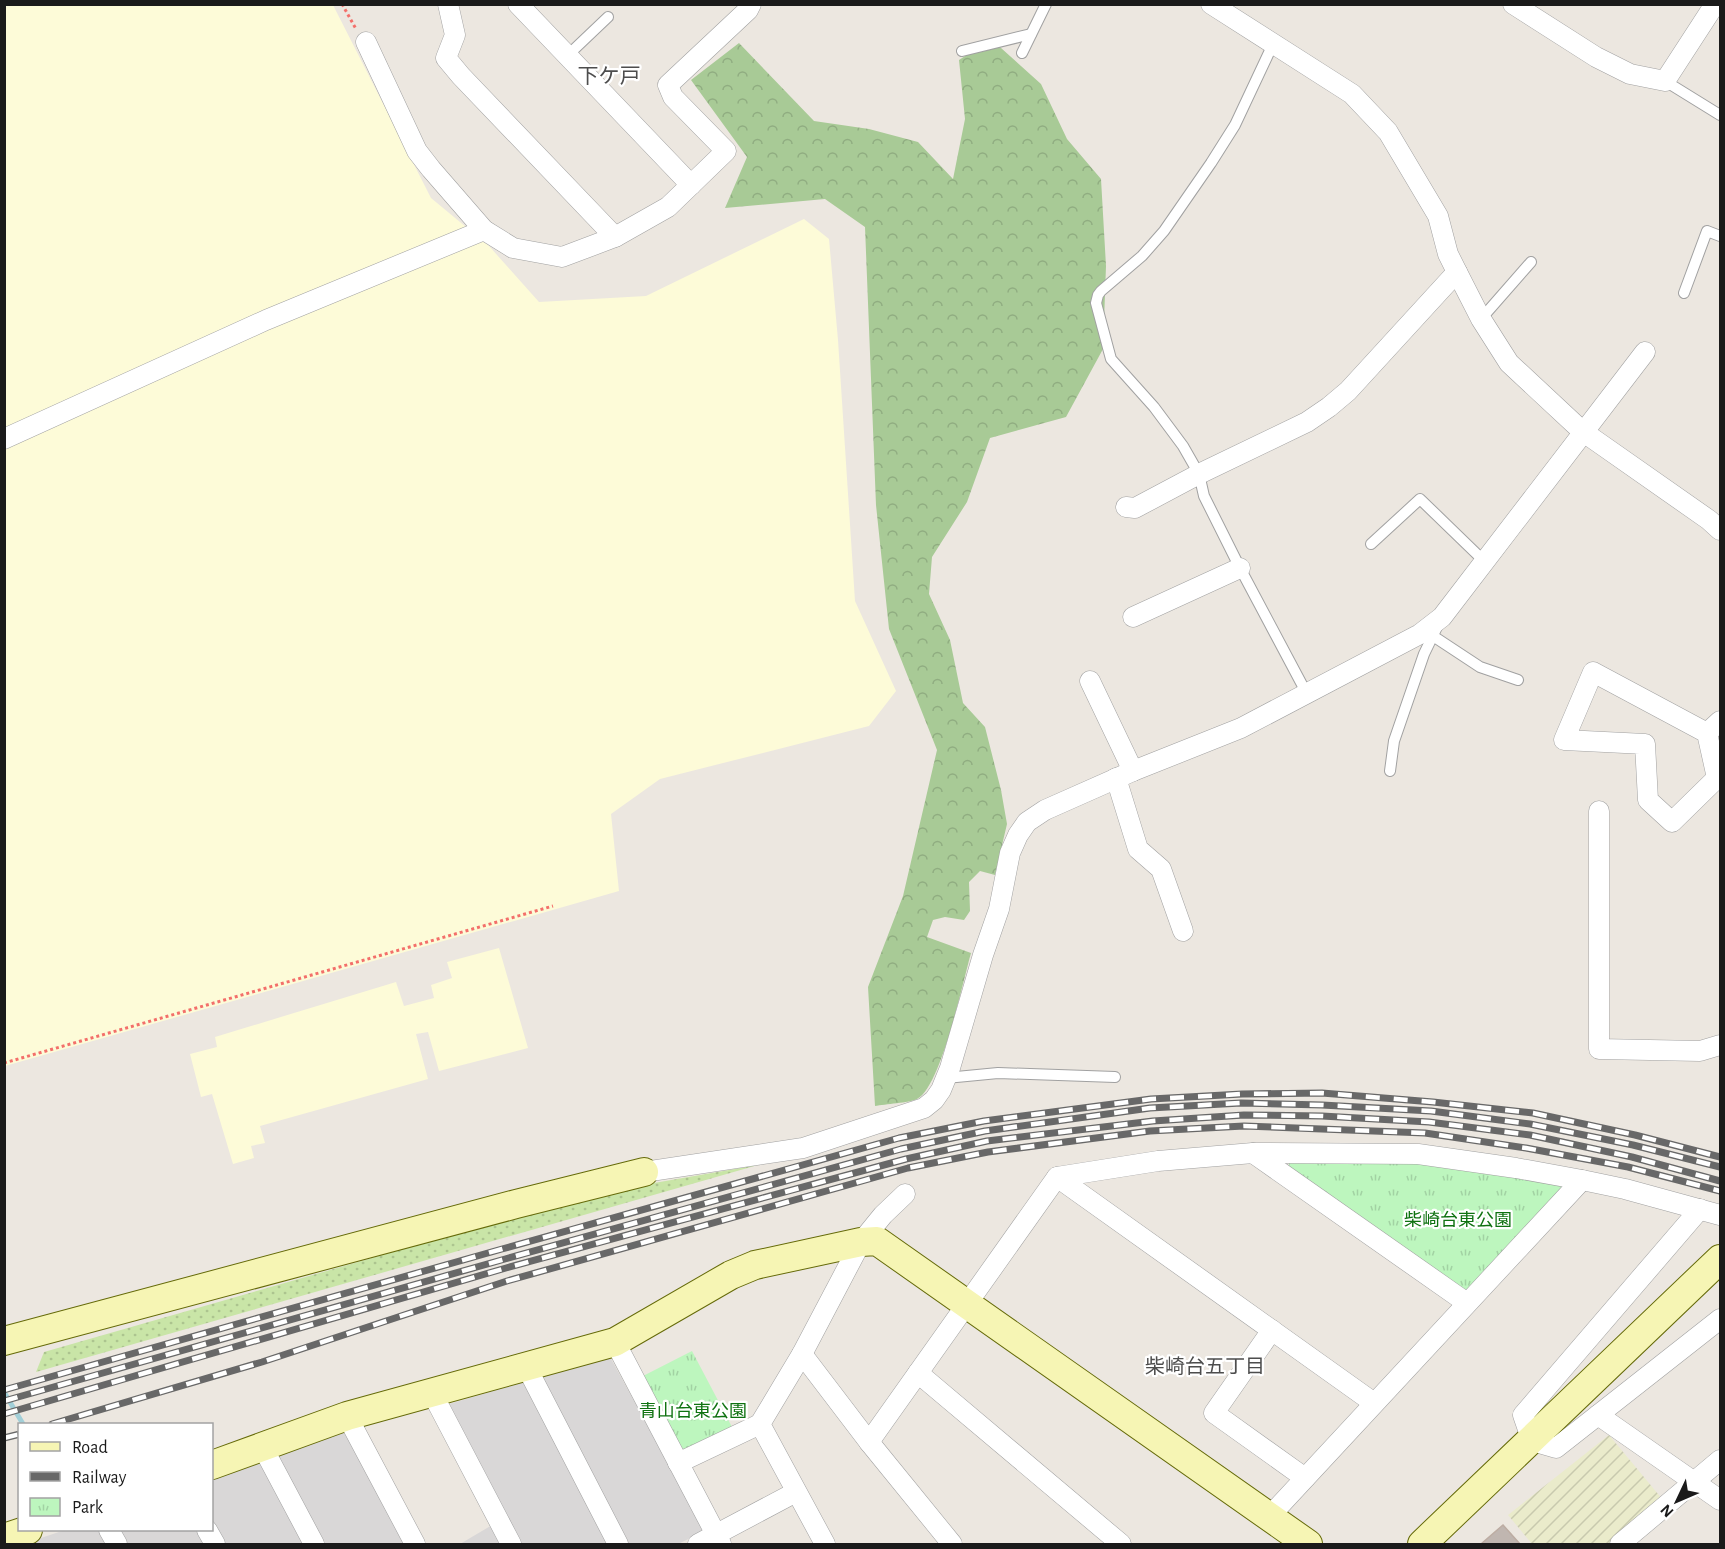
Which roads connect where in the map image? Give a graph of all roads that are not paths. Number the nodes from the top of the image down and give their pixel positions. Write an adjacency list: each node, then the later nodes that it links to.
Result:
1 (448, 4): 20 (street)
2 (518, 4): 14 (street)
3 (751, 4): 17 (street)
4 (1046, 4): 9 (lane)
5 (1211, 4): 11 (street)
6 (1715, 4): 15 (street)
7 (1515, 5): 15 (street)
8 (608, 17): 14 (lane)
9 (1031, 34): 12 (lane); 13 (lane)
10 (366, 42): 18 (street)
11 (1273, 44): 22 (street); 28 (lane)
12 (962, 51)
13 (1022, 53)
14 (567, 56): 17 (street)
15 (1665, 81): 16 (lane)
16 (1720, 115)
17 (691, 185): 20 (street)
18 (484, 230): 20 (street); 27 (street)
19 (1720, 236): 23 (lane)
20 (615, 237)
21 (1531, 262): 24 (lane)
22 (1456, 272): 24 (street); 28 (street)
23 (1684, 293)
24 (1481, 319): 26 (street)
25 (1645, 352): 26 (street)
26 (1582, 431): 30 (street); 32 (street)
27 (4, 439)
28 (1199, 474): 29 (street); 33 (lane)
29 (1126, 507)
30 (1720, 530)
31 (1371, 544): 32 (lane)
32 (1484, 561): 35 (street)
33 (1240, 568): 34 (street); 39 (lane)
34 (1132, 617)
35 (1442, 617): 36 (lane); 39 (street)
36 (1433, 636): 37 (lane); 41 (lane)
37 (1518, 680)
38 (1090, 681): 42 (street)
39 (1307, 694): 42 (street)
40 (1714, 727): 40 (street)
41 (1390, 771)
42 (1125, 775): 44 (street); 47 (street)
43 (1599, 811): 45 (street)
44 (1183, 931)
45 (1720, 1045)
46 (1115, 1077): 47 (lane)
47 (946, 1078): 49 (street)
48 (1253, 1153): 50 (street); 51 (street); 57 (street)
49 (644, 1172): 61 (street)
50 (1057, 1177): 58 (street); 60 (street)
51 (1582, 1180): 53 (street); 57 (street)
52 (905, 1194): 55 (street)
53 (1700, 1209): 54 (street); 71 (street)
54 (1720, 1215)
55 (861, 1242): 58 (street); 62 (street); 63 (street)
56 (1720, 1259): 71 (street)
57 (1467, 1303): 67 (street)
58 (967, 1305): 65 (street); 81 (street)
59 (1720, 1319): 68 (street)
60 (1272, 1330): 67 (street); 77 (street)
61 (4, 1341)
62 (615, 1342): 64 (street); 75 (street)
63 (802, 1354): 70 (street); 72 (street)
64 (526, 1368): 66 (street); 92 (street)
65 (918, 1373): 72 (street); 96 (street)
66 (432, 1393): 69 (street); 91 (street)
67 (1374, 1403): 77 (street)
68 (1598, 1415): 71 (street); 78 (street)
69 (347, 1416): 73 (street); 90 (street)
70 (760, 1424): 75 (street); 79 (street)
71 (1532, 1441): 98 (street)
72 (869, 1442): 95 (street)
73 (262, 1446): 76 (street); 89 (street)
74 (1720, 1460): 78 (street)
75 (678, 1463): 85 (street)
76 (213, 1465)
77 (1305, 1478): 81 (street)
78 (1694, 1482): 80 (street); 99 (street)
79 (796, 1492): 85 (street); 94 (street)
80 (1720, 1500)
81 (1269, 1517): 97 (street)
82 (26, 1531): 86 (street)
83 (110, 1531): 87 (street)
84 (208, 1531): 88 (street)
85 (718, 1540): 93 (street)
86 (5, 1541)
87 (117, 1545)
88 (215, 1545)
89 (314, 1545)
90 (415, 1545)
91 (512, 1545)
92 (618, 1545)
93 (698, 1545)
94 (825, 1545)
95 (952, 1545)
96 (1122, 1545)
97 (1308, 1545)
98 (1422, 1545)
99 (1620, 1545)

